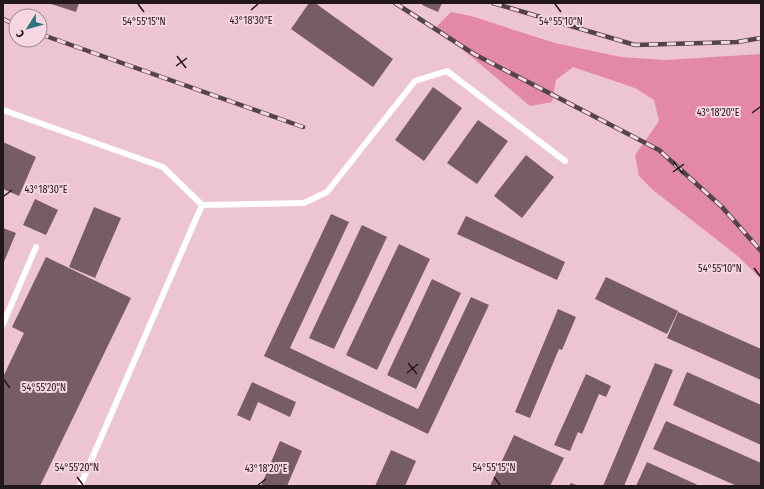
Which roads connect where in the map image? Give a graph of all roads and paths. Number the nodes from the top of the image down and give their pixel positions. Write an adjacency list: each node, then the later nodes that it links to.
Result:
1 (3, 110): 3 (lane)
2 (565, 161): 3 (lane)
3 (202, 205): 6 (lane)
4 (36, 247): 5 (lane)
5 (3, 324)
6 (80, 486)

